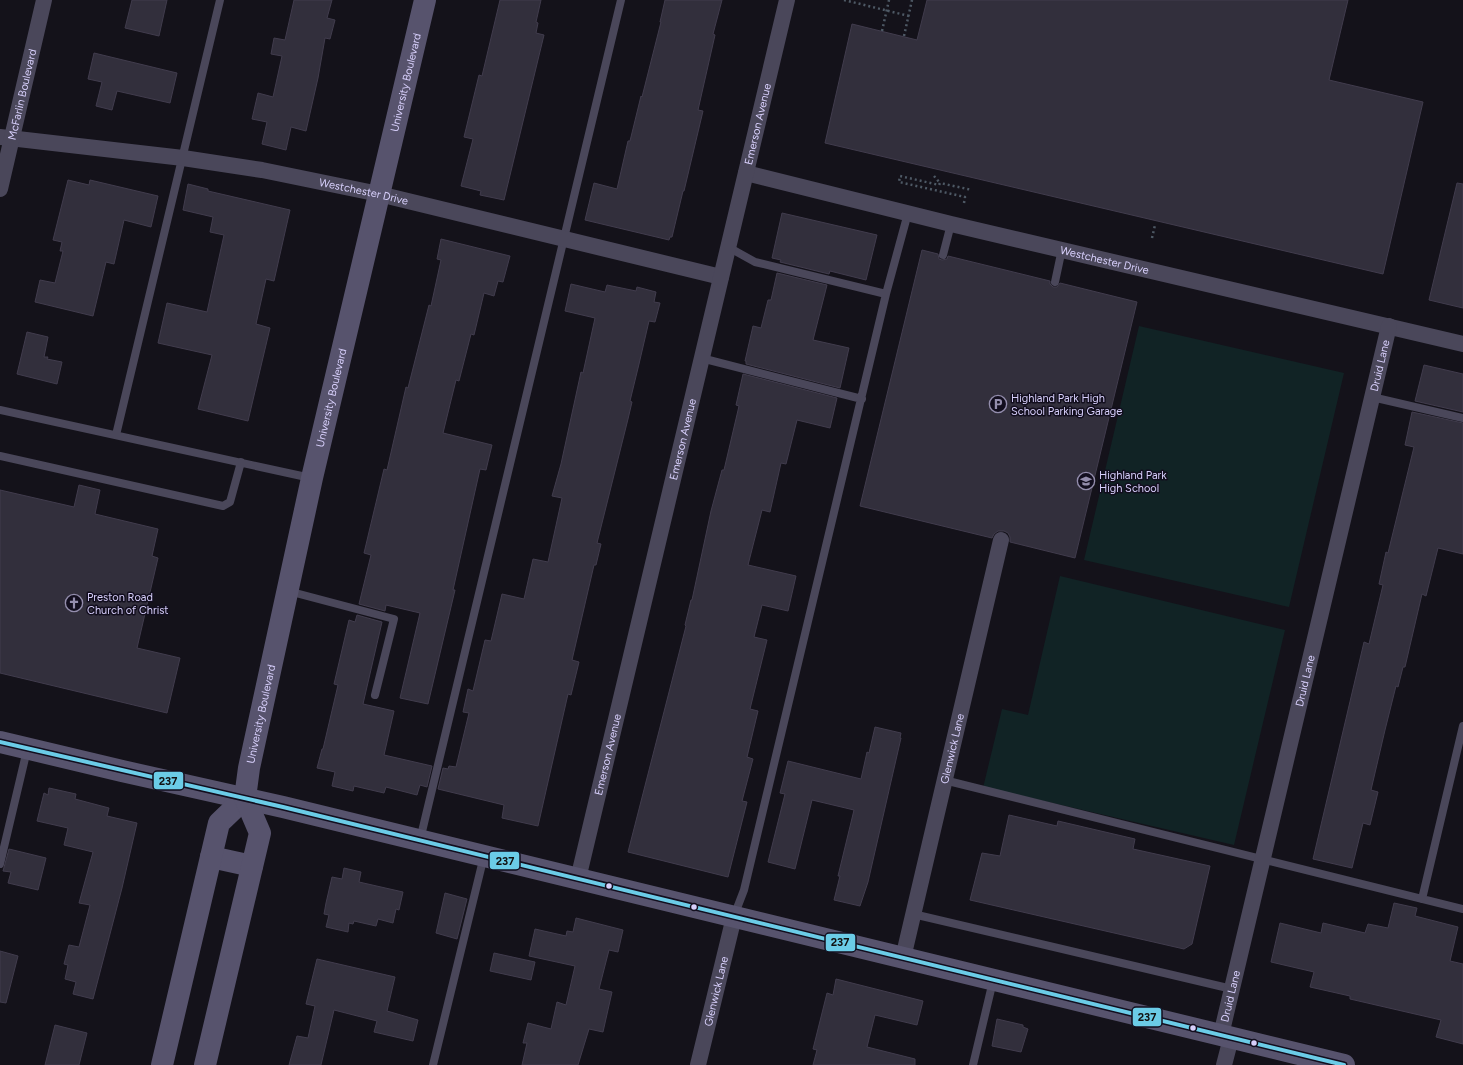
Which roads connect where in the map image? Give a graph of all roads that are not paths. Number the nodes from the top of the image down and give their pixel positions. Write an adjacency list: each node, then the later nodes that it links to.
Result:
1 (44, 0): 6 (street, McFarlin Boulevard)
2 (220, 0): 7 (lane)
3 (425, 0): 10 (street, University Boulevard)
4 (621, 0): 13 (lane)
5 (787, 0): 8 (street, Emerson Avenue)
6 (6, 138): 7 (street, Westchester Drive); 9 (street, McFarlin Boulevard)
7 (183, 158): 10 (street, Westchester Drive); 27 (lane)
8 (746, 173): 11 (street, Westchester Drive); 14 (street, Emerson Avenue)
9 (0, 189)
10 (379, 194): 13 (street, Westchester Drive); 30 (street, University Boulevard)
11 (908, 213): 12 (street, Westchester Drive); 19 (lane)
12 (951, 224): 15 (street, Westchester Drive); 16 (lane)
13 (564, 238): 17 (street, Westchester Drive); 39 (lane)
14 (728, 247): 17 (street, Emerson Avenue); 19 (lane)
15 (1062, 249): 18 (lane); 20 (street, Westchester Drive)
16 (943, 255)
17 (721, 277): 22 (street, Emerson Avenue)
18 (1055, 282)
19 (886, 294): 24 (lane)
20 (1389, 326): 21 (street, Westchester Drive); 23 (street, Druid Lane)
21 (1463, 344)
22 (701, 358): 24 (lane); 45 (street, Emerson Avenue)
23 (1372, 396): 26 (lane); 42 (street, Druid Lane)
24 (862, 399): 49 (lane)
25 (0, 410): 27 (lane)
26 (1463, 418)
27 (116, 435): 29 (lane)
28 (0, 456): 29 (lane)
29 (241, 462): 30 (lane)
30 (312, 478): 32 (street, University Boulevard)
31 (1001, 540): 37 (street, Glenwick Lane)
32 (287, 591): 33 (lane); 38 (street, University Boulevard)
33 (375, 695)
34 (1463, 726): 46 (lane)
35 (0, 742): 36 (street)
36 (27, 749): 38 (street); 43 (lane)
37 (944, 780): 42 (lane); 48 (street, Glenwick Lane)
38 (245, 798): 39 (street); 41 (street); 44 (street)
39 (420, 840): 40 (street)
40 (484, 856): 45 (street); 56 (lane)
41 (211, 857): 44 (street); 54 (street)
42 (1262, 859): 46 (lane); 52 (street, Druid Lane)
43 (0, 864)
44 (252, 866): 55 (street)
45 (578, 879): 49 (street)
46 (1422, 899): 47 (lane)
47 (1463, 909)
48 (913, 914): 50 (street, Glenwick Lane); 52 (lane)
49 (734, 917): 50 (street); 57 (street, Glenwick Lane)
50 (903, 958): 51 (street)
51 (993, 980): 53 (street); 58 (lane)
52 (1232, 989): 53 (street, Druid Lane)
53 (1226, 1036): 59 (street, Druid Lane); 60 (street)
54 (162, 1065)
55 (205, 1065)
56 (433, 1065)
57 (698, 1065)
58 (973, 1065)
59 (1224, 1065)
60 (1344, 1065)

